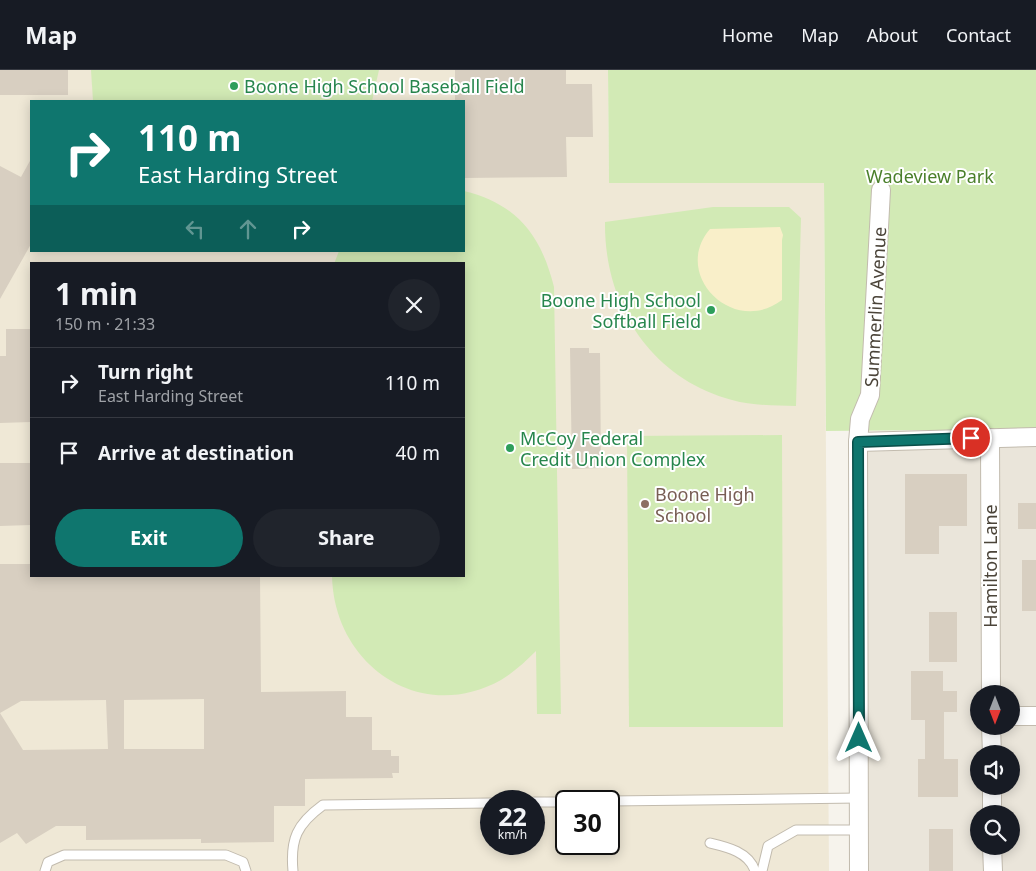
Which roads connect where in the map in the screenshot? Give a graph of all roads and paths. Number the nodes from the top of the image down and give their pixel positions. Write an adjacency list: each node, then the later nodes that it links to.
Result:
1 (881, 190): 4 (street, Summerlin Avenue)
2 (1036, 437): 3 (street)
3 (990, 438): 4 (street); 5 (street, Hamilton Lane)
4 (858, 442): 8 (street, Summerlin Avenue)
5 (991, 685)
6 (1020, 716): 7 (street)
7 (1036, 716)
8 (859, 798): 9 (lane); 11 (street, Summerlin Avenue)
9 (620, 802)
10 (480, 803): 16 (lane)
11 (859, 830): 18 (lane); 19 (street, Summerlin Avenue)
12 (710, 843): 17 (lane)
13 (992, 855): 20 (street)
14 (45, 871): 15 (lane)
15 (246, 871)
16 (293, 871)
17 (754, 871)
18 (762, 871)
19 (859, 871)
20 (993, 871)

